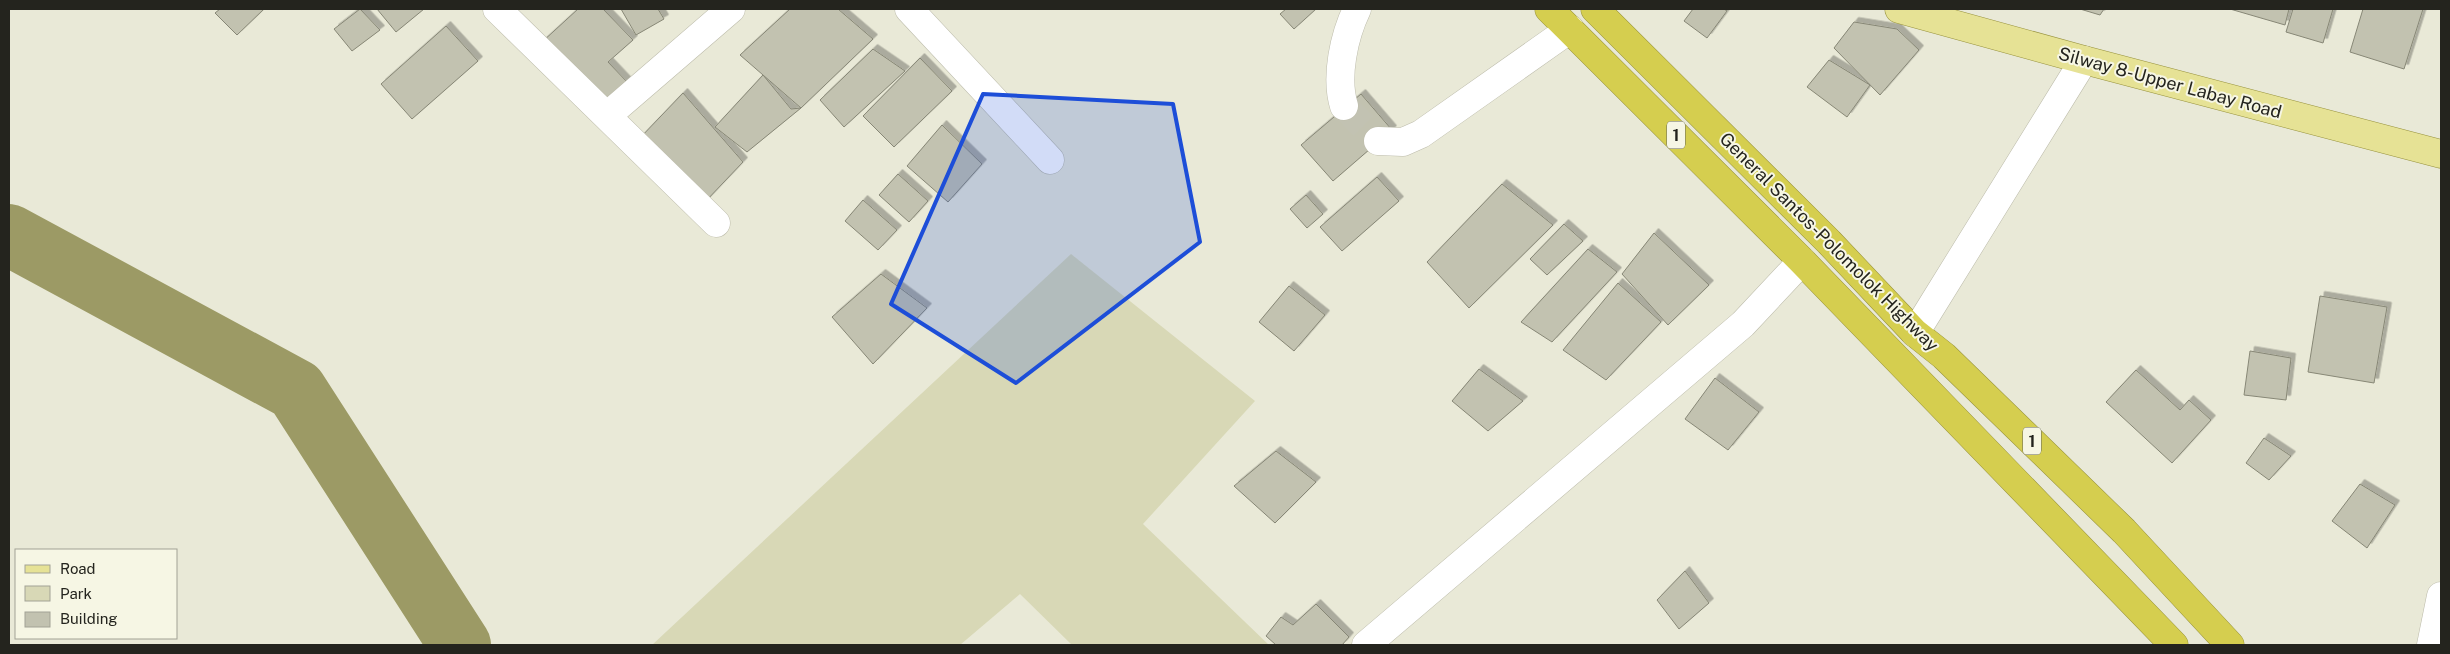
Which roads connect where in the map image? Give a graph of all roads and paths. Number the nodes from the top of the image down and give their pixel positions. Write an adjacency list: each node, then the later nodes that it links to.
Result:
1 (497, 9): 11 (street)
2 (732, 9): 11 (street)
3 (909, 9): 14 (street)
4 (1357, 9): 10 (street)
5 (1549, 9): 8 (highway, 1)
6 (1596, 9): 17 (highway, General Santos-Polomolok Highway / 1)
7 (1899, 9): 9 (main road, Silway 8-Upper Labay Road)
8 (1570, 29): 12 (street); 16 (highway, 1)
9 (2084, 60): 13 (main road, Silway 8-Upper Labay Road); 17 (street)
10 (1344, 106)
11 (608, 115): 15 (street)
12 (1378, 141)
13 (2441, 154)
14 (1050, 160)
15 (716, 222)
16 (1802, 261): 19 (street); 20 (highway, 1)
17 (1915, 333): 21 (highway, General Santos-Polomolok Highway / 1)
18 (2441, 596): 22 (street)
19 (1366, 645)
20 (2174, 645)
21 (2230, 645)
22 (2431, 645)

